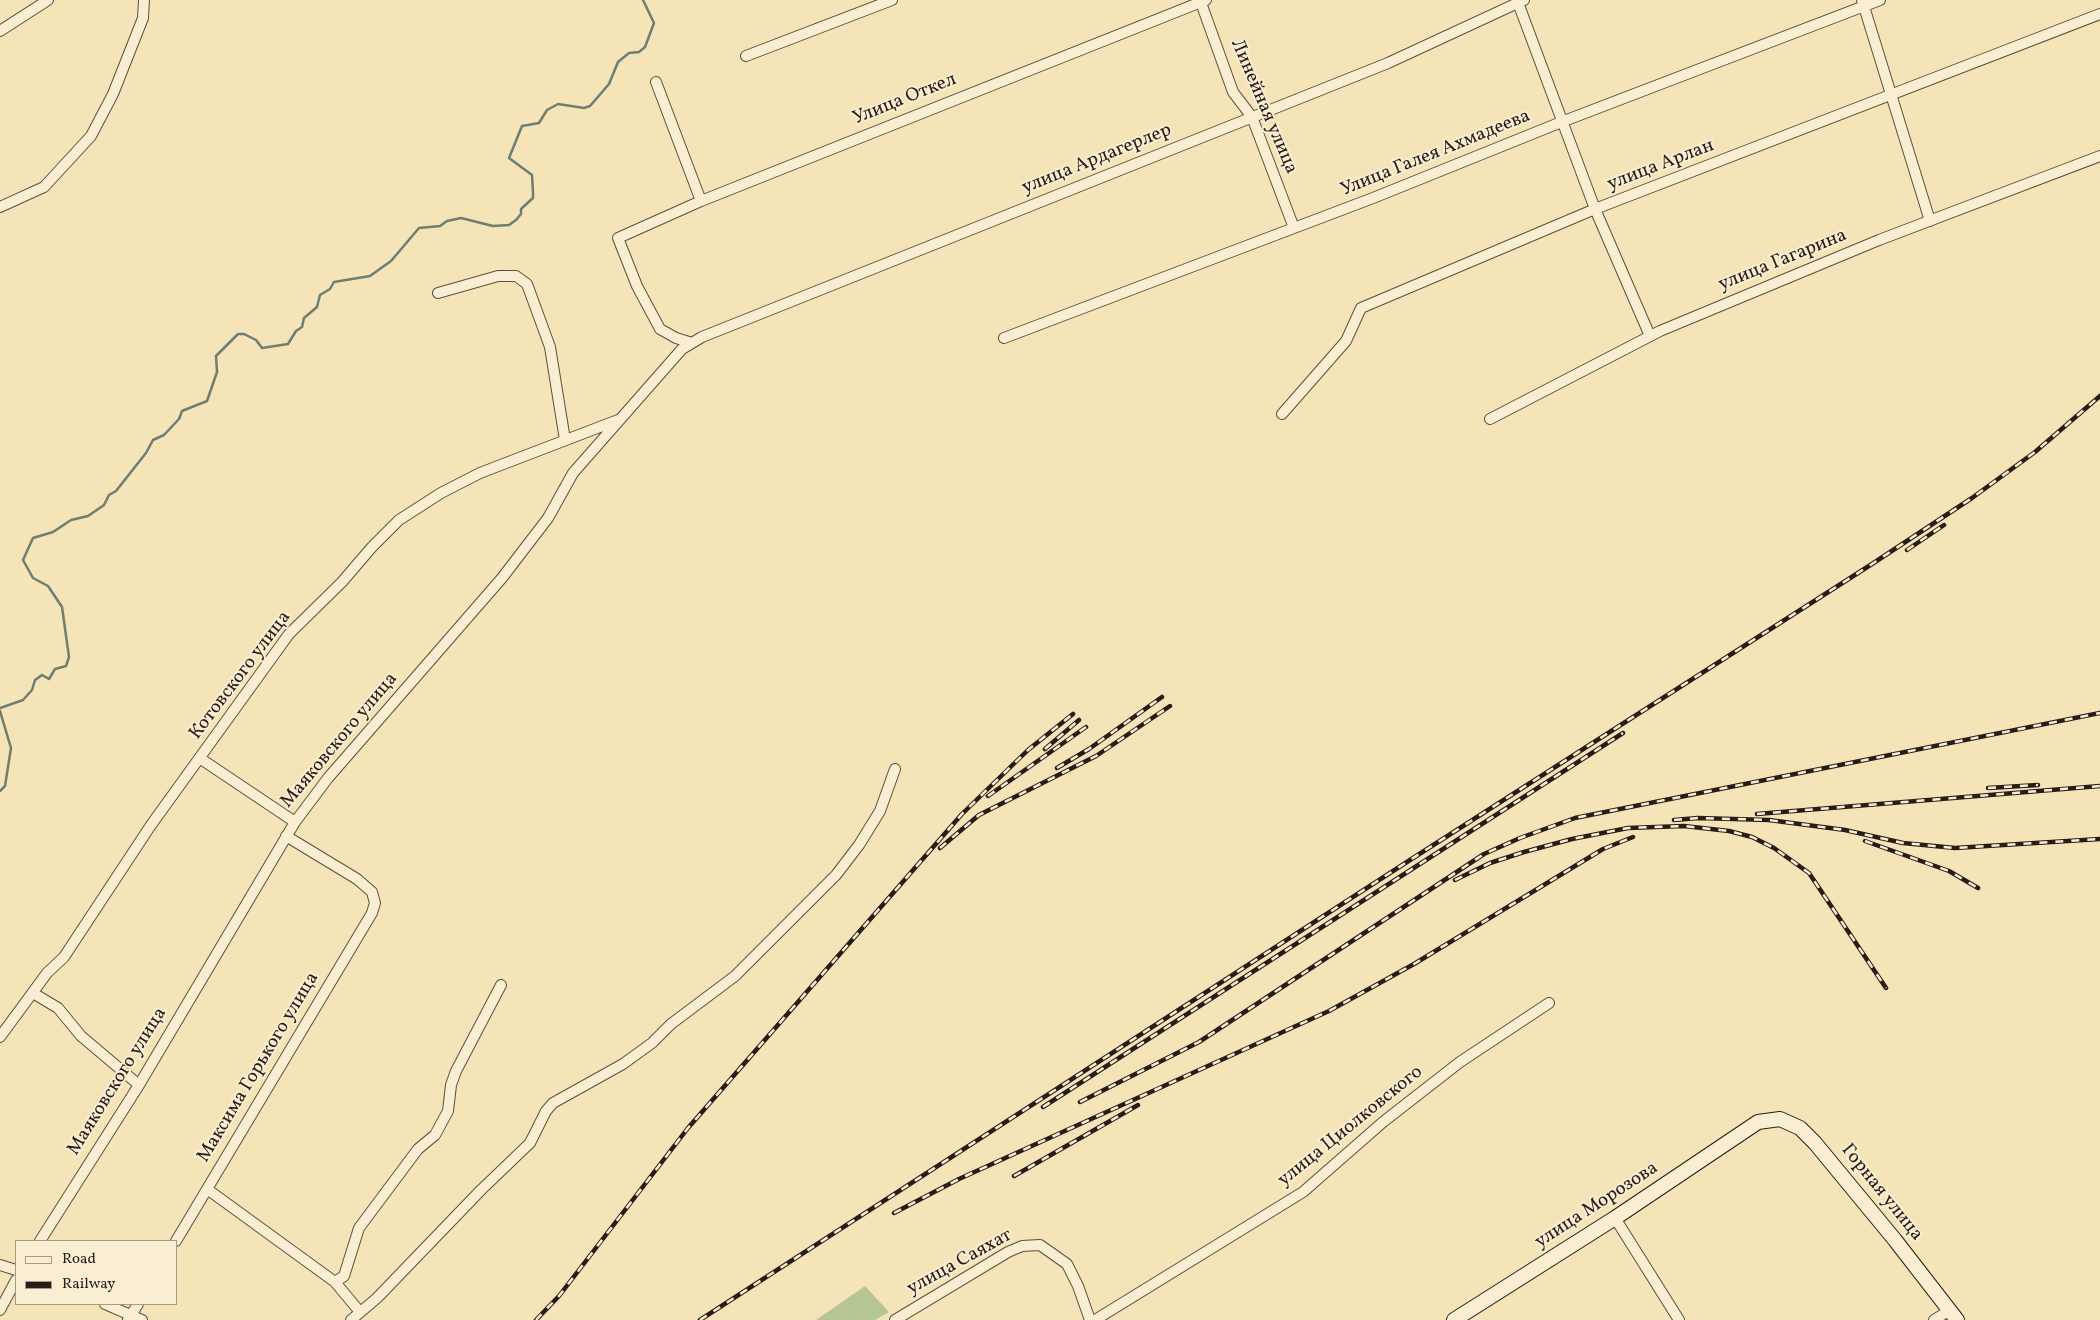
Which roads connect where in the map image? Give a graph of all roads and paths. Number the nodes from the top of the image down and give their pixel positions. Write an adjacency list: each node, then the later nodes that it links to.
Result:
1 (48, 0): 9 (street)
2 (892, 0): 10 (street)
3 (1880, 0): 7 (street, Улица Галея Ахмадеева)
4 (1202, 1): 13 (street, Линейная улица); 16 (street, Улица Откел)
5 (1520, 1): 13 (street, улица Ардагерлер); 14 (street)
6 (145, 2): 17 (street)
7 (1863, 3): 12 (street); 14 (street, Улица Галея Ахмадеева)
8 (2100, 14): 12 (street, улица Арлан)
9 (0, 30)
10 (746, 56)
11 (656, 82): 16 (street)
12 (1893, 95): 18 (street, улица Арлан); 19 (street)
13 (1252, 117): 20 (street, Линейная улица); 24 (street, улица Ардагерлер)
14 (1564, 121): 18 (street); 20 (street, Улица Галея Ахмадеева)
15 (2100, 156): 19 (street, улица Гагарина)
16 (701, 201): 24 (street, Улица Откел)
17 (0, 207)
18 (1596, 210): 22 (street); 26 (street, улица Арлан)
19 (1930, 221): 22 (street, улица Гагарина)
20 (1294, 228): 23 (street, Улица Галея Ахмадеева)
21 (438, 293): 29 (street)
22 (1650, 336): 28 (street, улица Гагарина)
23 (1004, 338)
24 (692, 343): 25 (street, улица Ардагерлер)
25 (682, 349): 27 (street, Маяковского улица)
26 (1282, 414)
27 (620, 419): 29 (street, Котовского улица); 32 (street, Маяковского улица)
28 (1490, 419)
29 (565, 440): 30 (street, Котовского улица)
30 (201, 759): 32 (street); 35 (street, Котовского улица)
31 (895, 769): 51 (street)
32 (295, 822): 33 (street, Маяковского улица)
33 (286, 836): 38 (street, Маяковского улица); 40 (street, Максима Горького улица)
34 (501, 986): 47 (street)
35 (33, 993): 37 (street, Котовского улица); 38 (street)
36 (1549, 1003): 58 (street, улица Циолковского)
37 (0, 1037)
38 (139, 1085): 42 (street, Маяковского улица)
39 (1758, 1122): 41 (main road, улица Морозова); 52 (main road, Горная улица)
40 (207, 1189): 43 (street, Максима Горького улица); 47 (street)
41 (1615, 1218): 59 (main road, улица Морозова); 60 (street)
42 (41, 1240)
43 (177, 1240)
44 (0, 1265): 45 (street)
45 (15, 1270)
46 (15, 1282): 50 (street)
47 (334, 1282): 51 (street)
48 (107, 1305): 53 (street)
49 (137, 1305): 53 (street)
50 (0, 1310)
51 (360, 1312): 55 (street)
52 (1953, 1315): 61 (street)
53 (130, 1317): 54 (street)
54 (142, 1320)
55 (351, 1320)
56 (895, 1320): 57 (street, улица Саяхат)
57 (1090, 1320)
58 (1095, 1320)
59 (1454, 1320)
60 (1680, 1320)
61 (1934, 1320)

